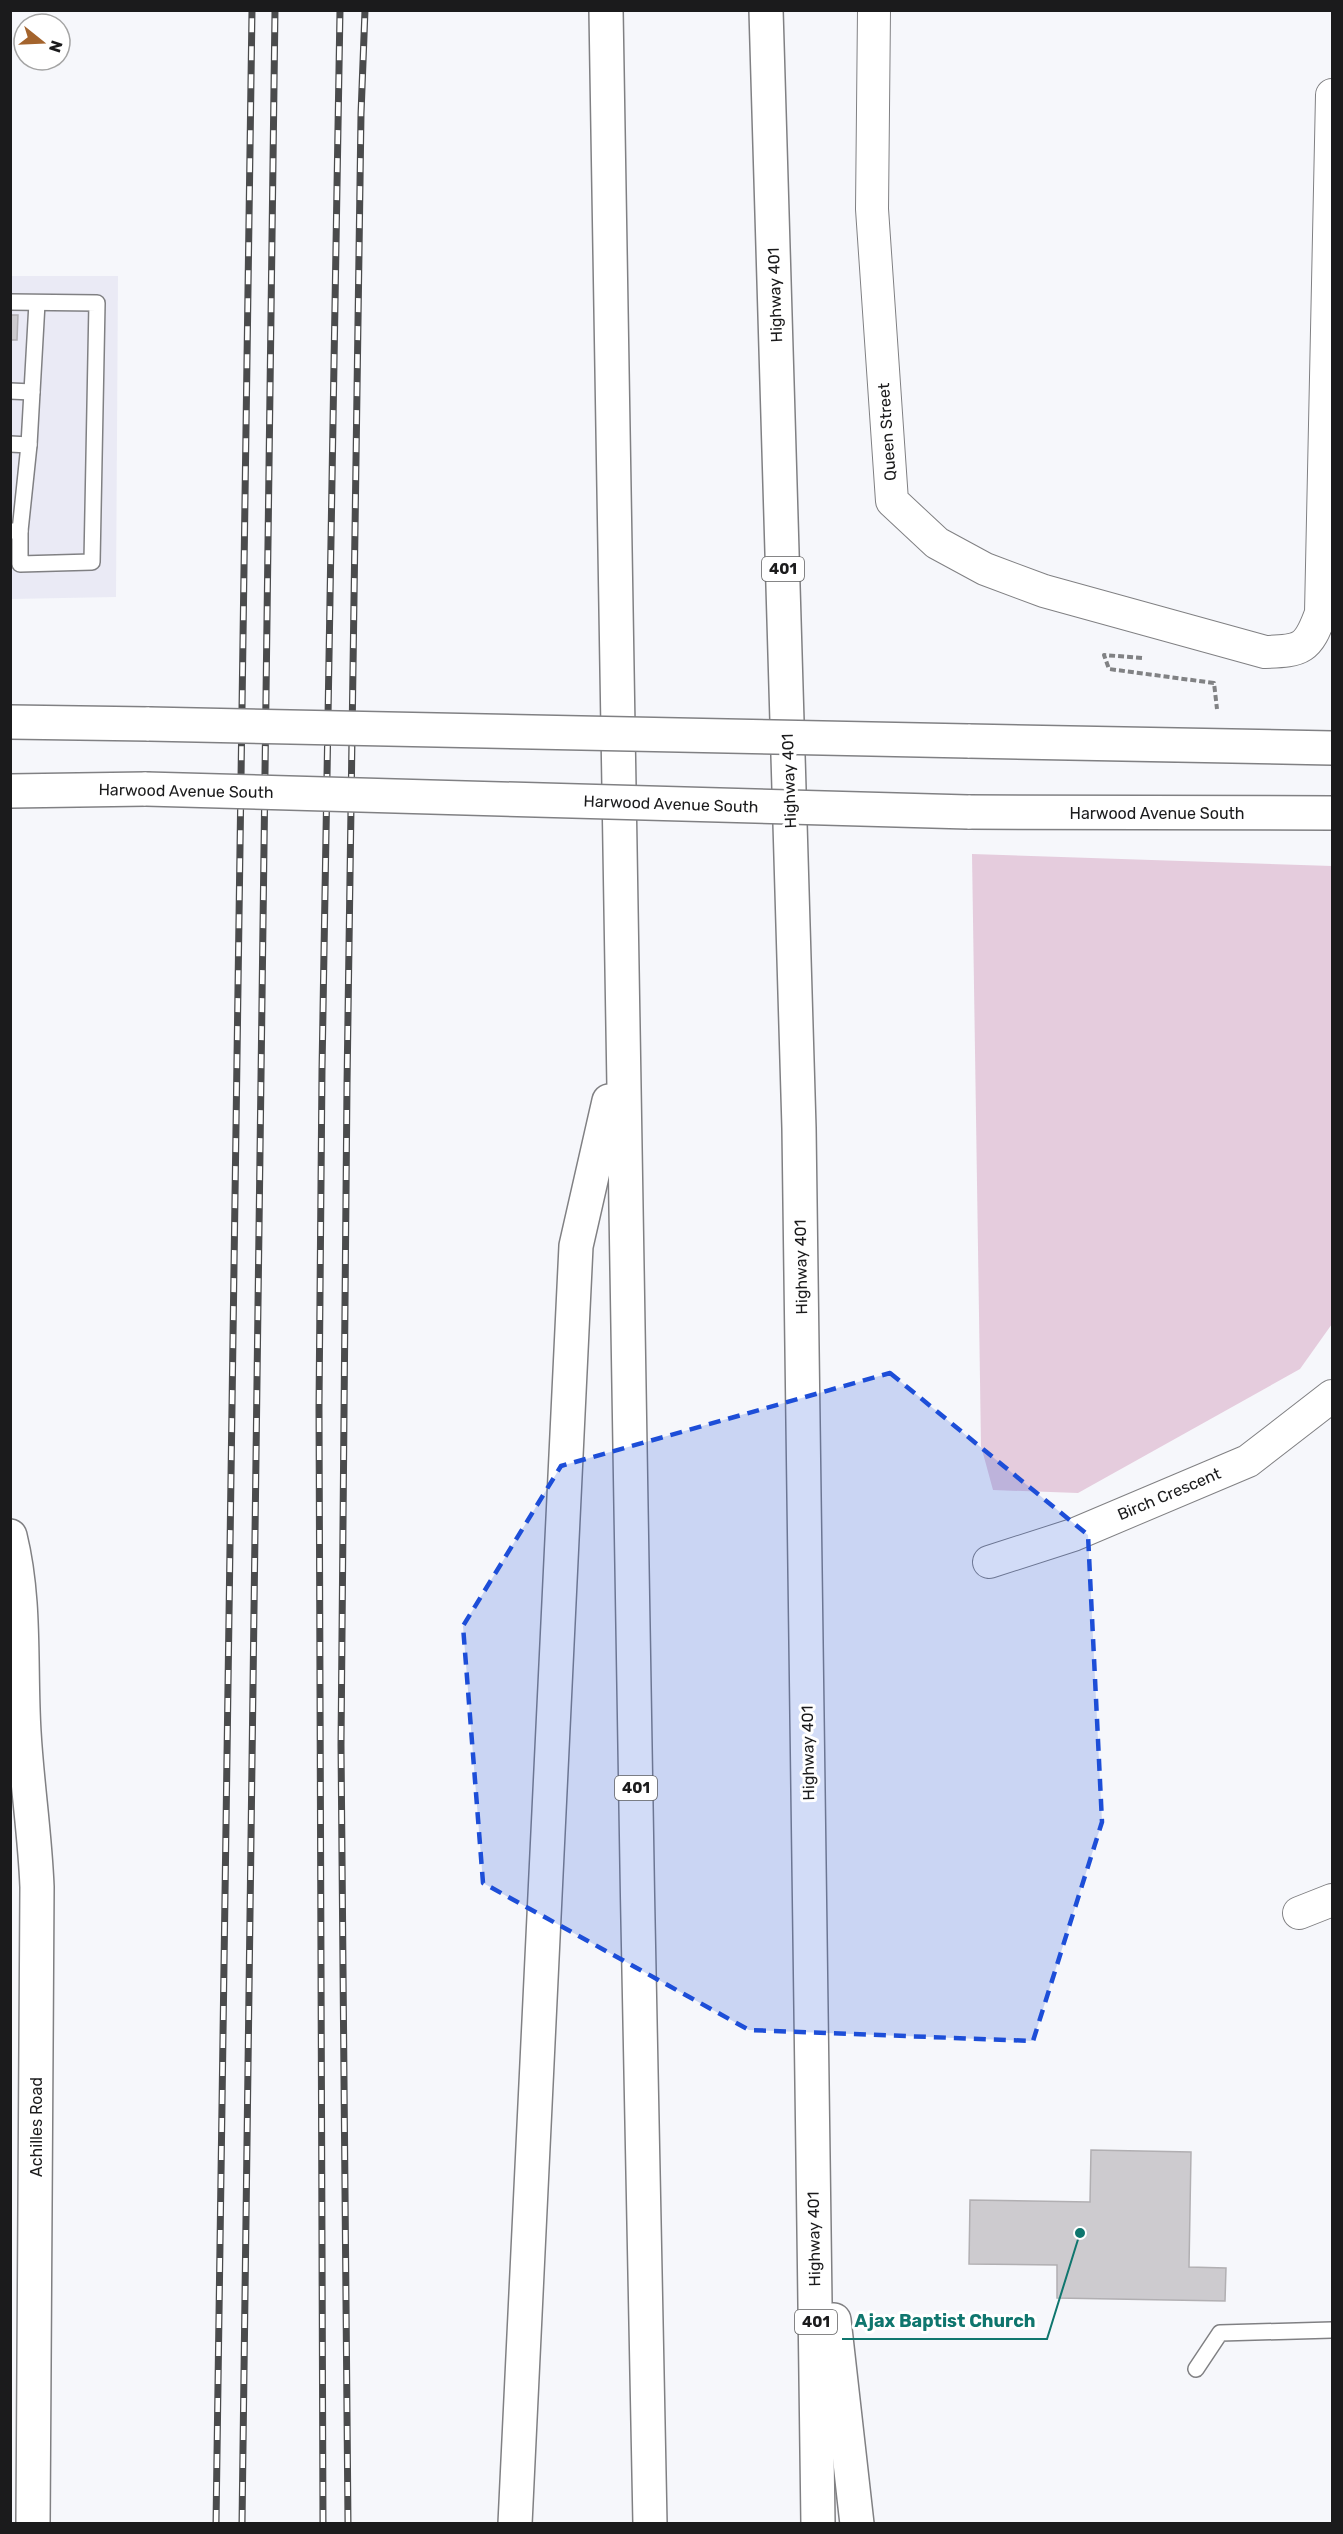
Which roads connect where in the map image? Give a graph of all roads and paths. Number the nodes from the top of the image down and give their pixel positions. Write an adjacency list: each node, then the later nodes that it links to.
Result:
1 (606, 10): 18 (main road, 401)
2 (766, 10): 26 (main road, Highway 401 / 401)
3 (874, 10): 4 (street, Queen Street)
4 (1332, 95)
5 (10, 302): 6 (lane)
6 (37, 303): 8 (lane); 11 (lane)
7 (10, 391): 8 (lane)
8 (32, 392): 10 (lane)
9 (10, 444): 10 (lane)
10 (29, 445): 11 (lane)
11 (15, 531)
12 (1150, 658): 13 (path)
13 (1217, 713)
14 (10, 722): 15 (main road, bridge)
15 (1332, 748)
16 (10, 791): 17 (main road, Harwood Avenue South, bridge)
17 (1332, 813)
18 (620, 1052): 30 (main road); 31 (main road, 401)
19 (1332, 1396): 21 (street, Birch Crescent)
20 (10, 1536): 22 (main road, Achilles Road)
21 (989, 1562)
22 (17, 1732): 23 (main road, Achilles Road); 29 (main road, Achilles Road)
23 (10, 1829)
24 (1332, 1900): 25 (street)
25 (1299, 1913)
26 (813, 2121): 32 (main road, Highway 401 / 401); 33 (main road)
27 (1332, 2330): 28 (lane)
28 (1196, 2369)
29 (33, 2523)
30 (515, 2523)
31 (650, 2523)
32 (818, 2523)
33 (857, 2523)

